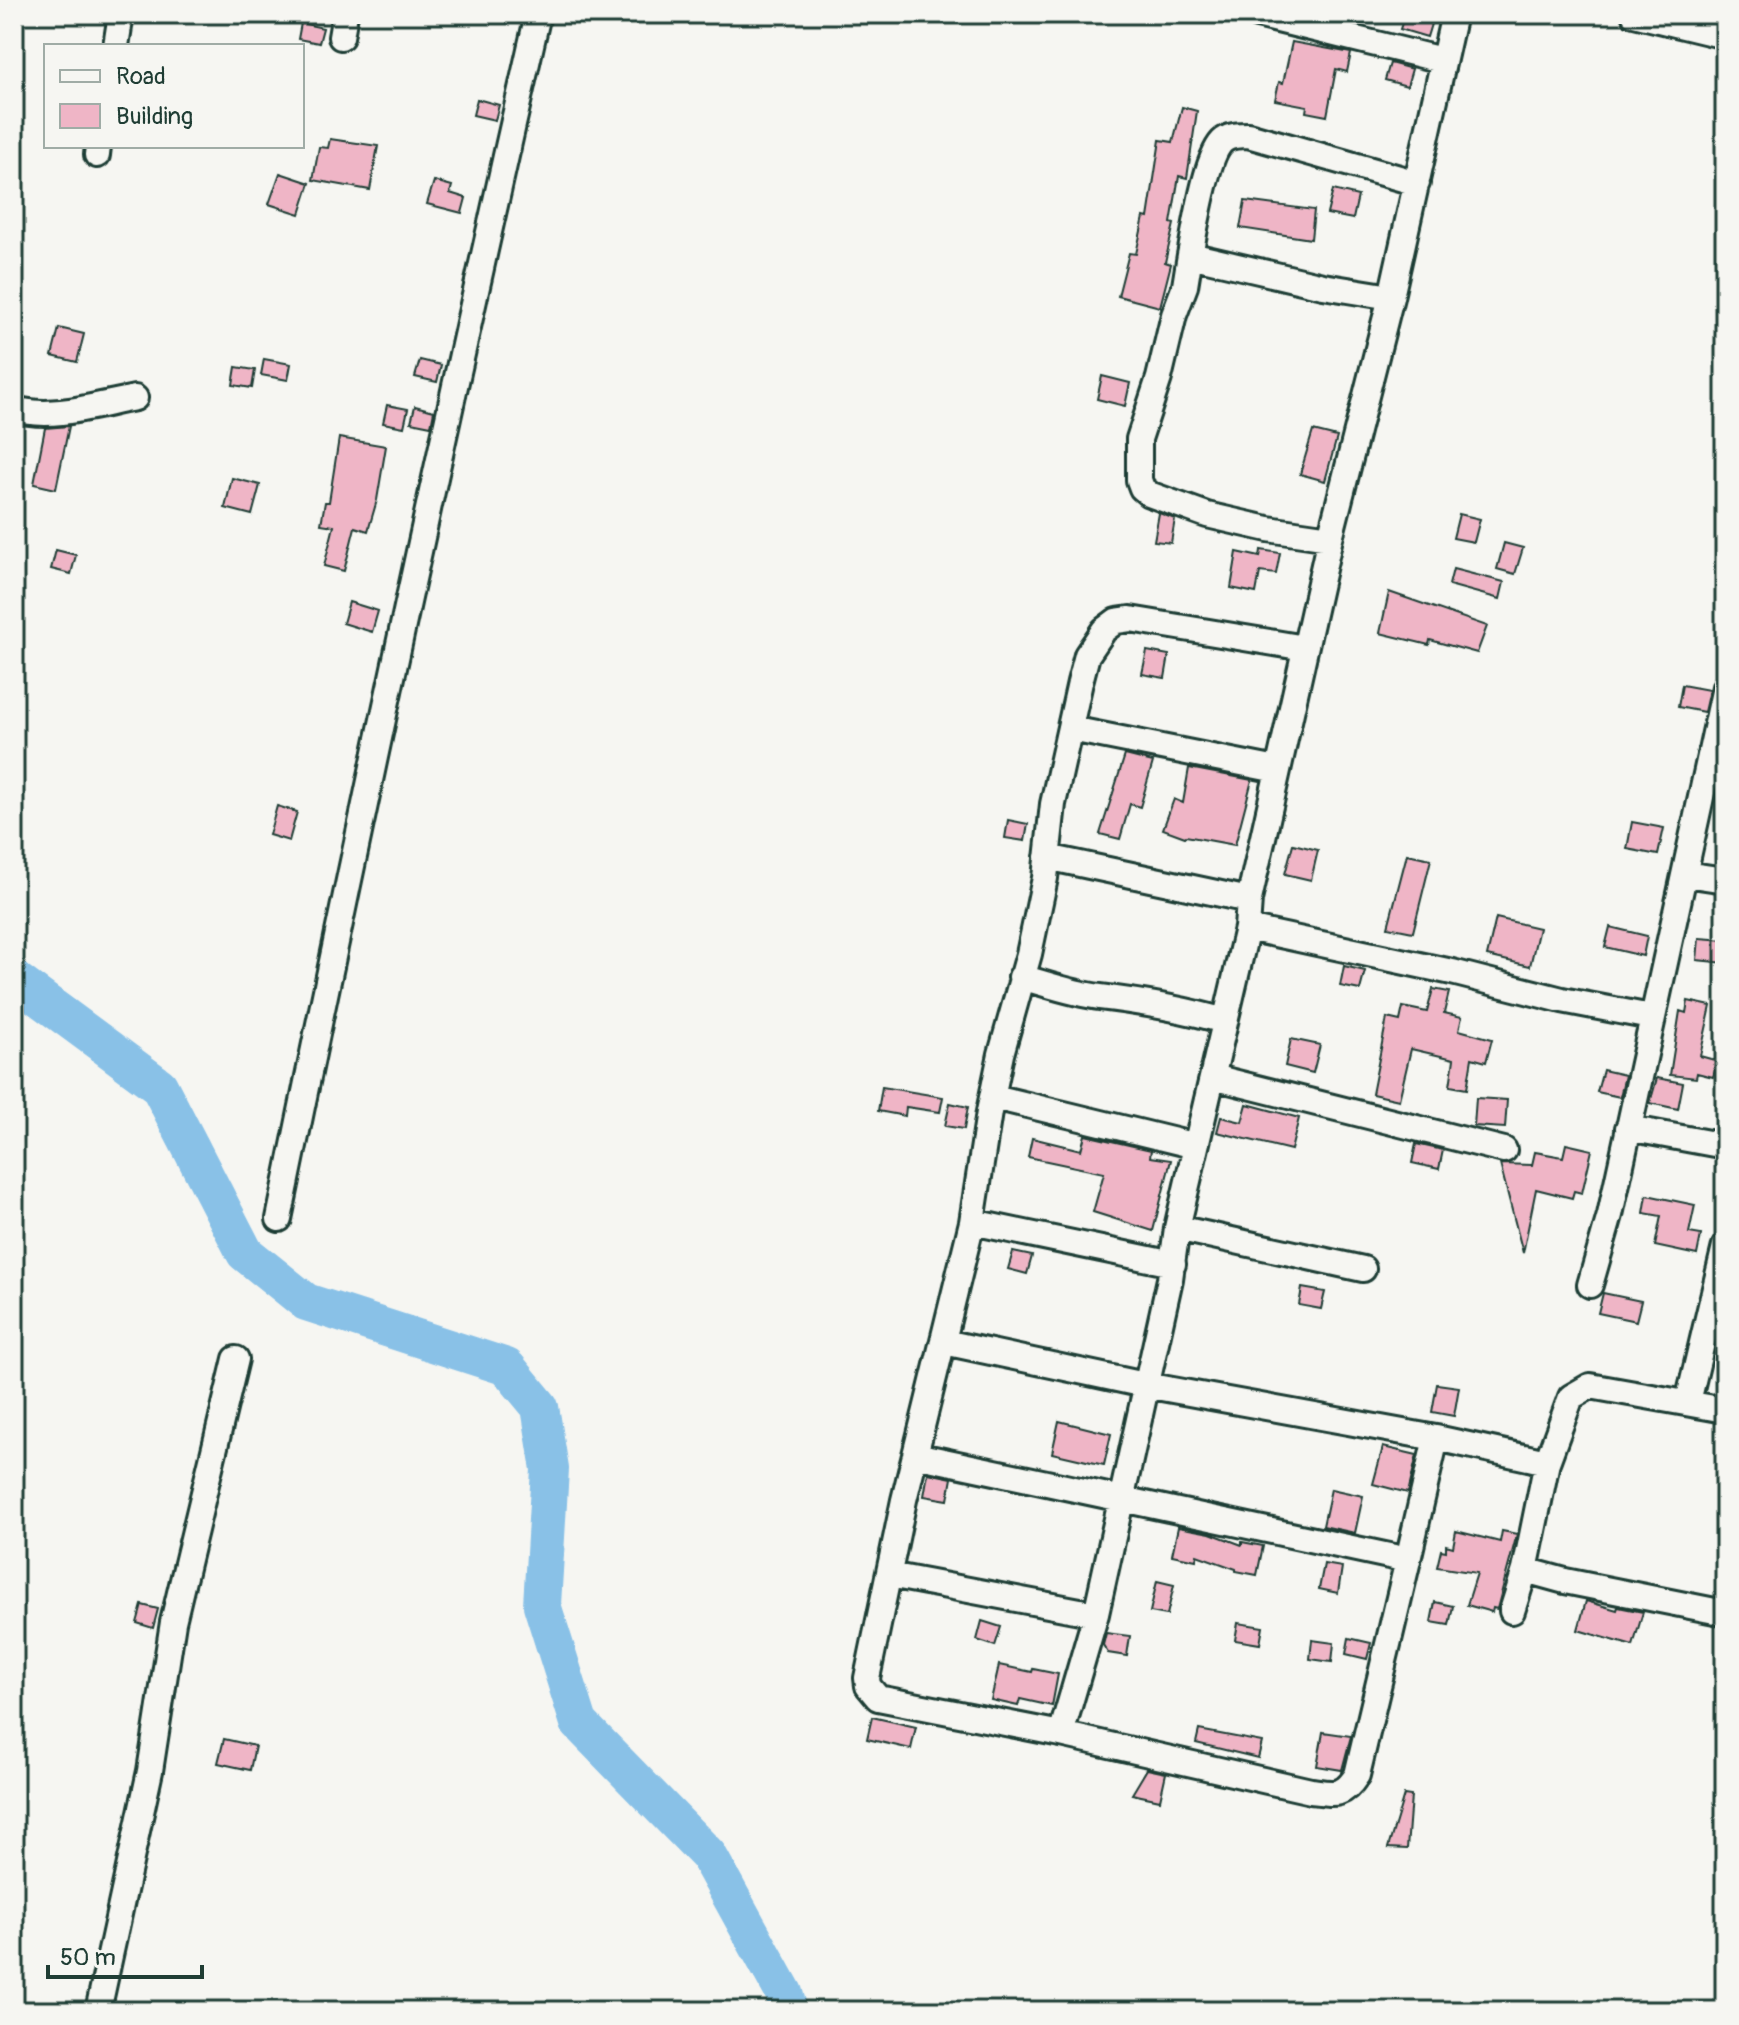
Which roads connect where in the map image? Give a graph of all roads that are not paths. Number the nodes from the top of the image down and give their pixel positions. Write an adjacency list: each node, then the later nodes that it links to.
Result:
1 (121, 14): 7 (street)
2 (538, 14): 33 (street)
3 (1454, 14): 8 (street)
4 (1634, 14): 6 (street)
5 (1257, 15): 8 (street)
6 (1725, 36)
7 (116, 44)
8 (1442, 60): 9 (street)
9 (1417, 183): 10 (street); 11 (street)
10 (1190, 255): 11 (street); 14 (street)
11 (1391, 297): 14 (street)
12 (135, 398): 13 (street)
13 (14, 409)
14 (1330, 538): 15 (street)
15 (1305, 648): 17 (street); 18 (street)
16 (1725, 687): 20 (street)
17 (1071, 729): 18 (street); 19 (street)
18 (1277, 770): 22 (street)
19 (1047, 857): 22 (street); 24 (street)
20 (1685, 874): 21 (street); 25 (street)
21 (1725, 880)
22 (1249, 900): 23 (street)
23 (1247, 928): 25 (street); 26 (street)
24 (1021, 977): 26 (street); 28 (street)
25 (1651, 1017): 29 (street)
26 (1224, 1021): 27 (street)
27 (1213, 1077): 30 (street); 32 (street)
28 (994, 1097): 30 (street); 34 (street)
29 (1628, 1128): 31 (street); 39 (street)
30 (1196, 1146): 35 (street)
31 (1725, 1146)
32 (1504, 1150)
33 (279, 1219)
34 (972, 1222): 37 (street); 40 (street)
35 (1177, 1228): 37 (street); 38 (street)
36 (1725, 1246): 43 (street)
37 (1173, 1264): 42 (street)
38 (1363, 1269)
39 (1590, 1285)
40 (944, 1342): 42 (street); 46 (street)
41 (236, 1359): 56 (street)
42 (1145, 1385): 45 (street); 48 (street)
43 (1688, 1402): 44 (street); 47 (street)
44 (1725, 1410)
45 (1436, 1438): 47 (street); 49 (street)
46 (915, 1455): 48 (street); 51 (street)
47 (1547, 1462): 50 (street)
48 (1120, 1497): 49 (street); 54 (street)
49 (1408, 1560): 55 (street)
50 (1525, 1570): 52 (street); 53 (street)
51 (889, 1575): 54 (street); 55 (street)
52 (1512, 1611)
53 (1725, 1613)
54 (1096, 1614): 55 (street)
55 (1061, 1734)
56 (98, 2011)

